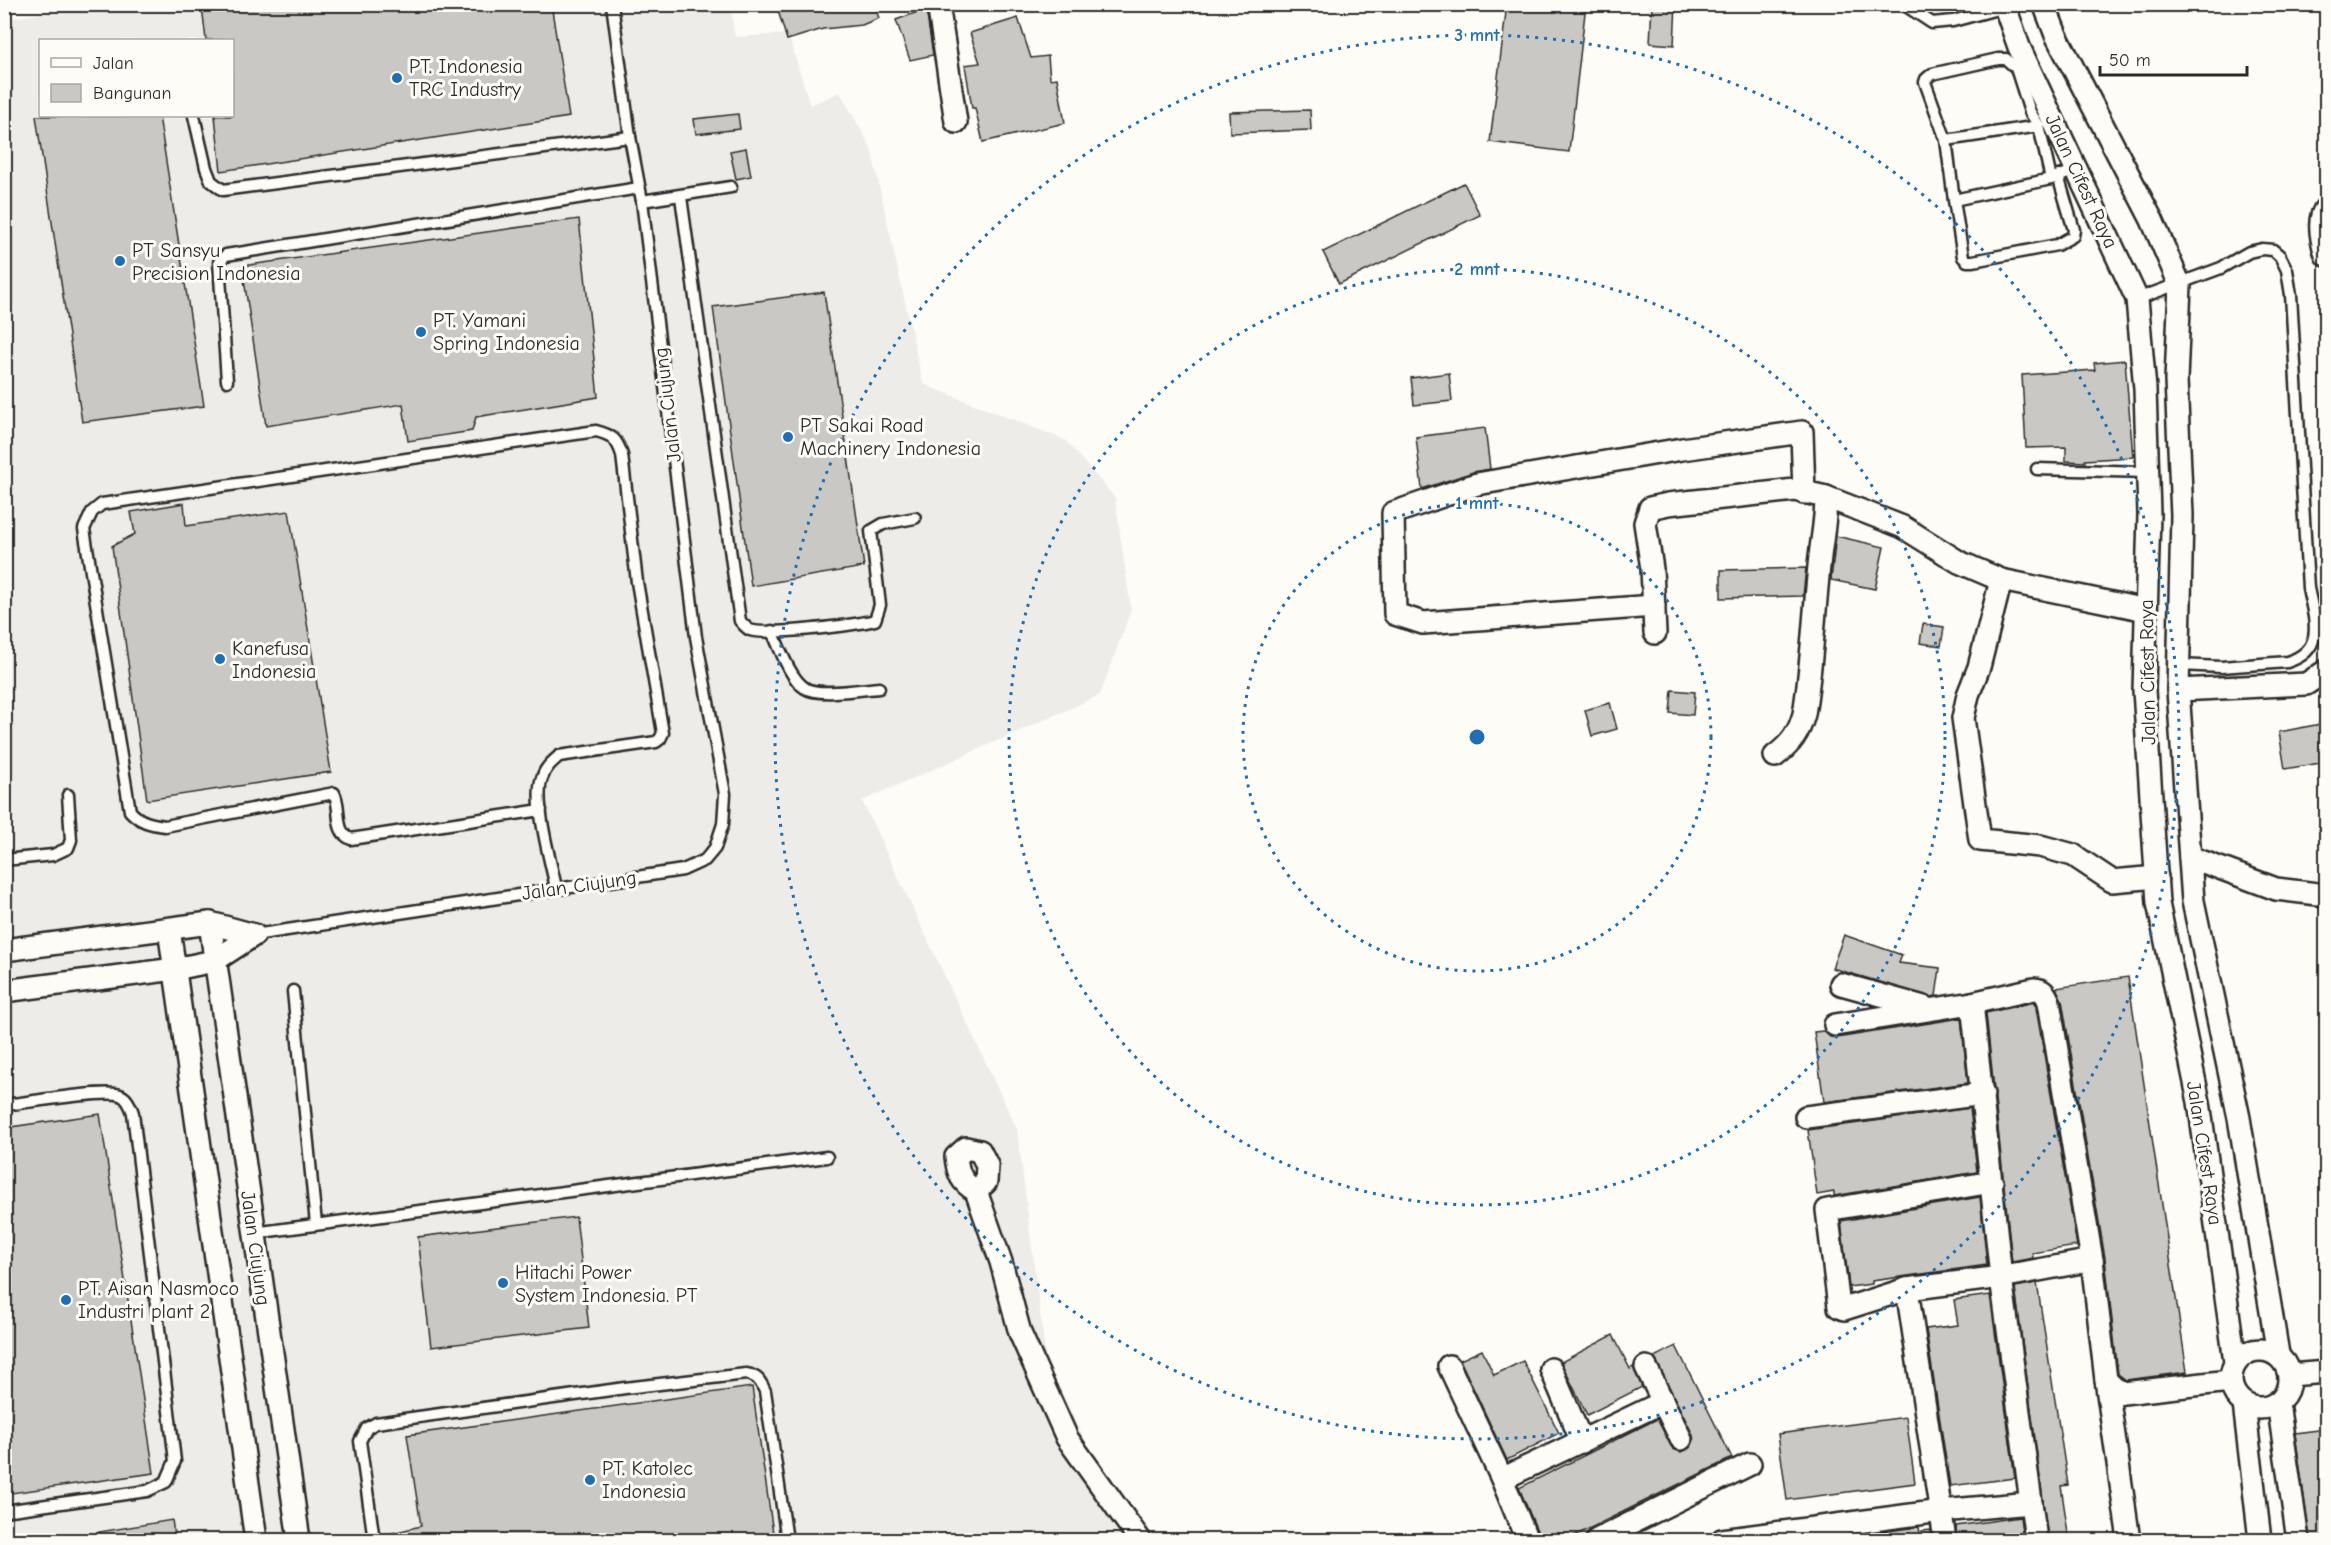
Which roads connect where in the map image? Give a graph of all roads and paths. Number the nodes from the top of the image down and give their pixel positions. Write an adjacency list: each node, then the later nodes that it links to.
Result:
1 (612, 4): 9 (lane, Jalan Ciujung)
2 (938, 4): 7 (street)
3 (1903, 4): 5 (lane)
4 (2044, 4): 19 (street, Jalan Cifest Raya)
5 (2005, 6): 11 (street, Jalan Cifest Raya)
6 (194, 117): 9 (lane)
7 (956, 122)
8 (2039, 126): 10 (lane); 10 (lane); 11 (lane)
9 (630, 137): 13 (lane, Jalan Ciujung)
10 (1946, 140): 15 (lane)
11 (2062, 175): 15 (lane); 15 (lane); 20 (street, Jalan Cifest Raya)
12 (731, 187): 14 (lane)
13 (639, 188): 16 (lane, Jalan Ciujung); 21 (lane)
14 (681, 197): 16 (lane); 30 (lane)
15 (1954, 200)
16 (642, 201): 42 (lane, Jalan Ciujung)
17 (2326, 208): 18 (street)
18 (2326, 255)
19 (2180, 285): 20 (lane); 32 (street, Jalan Cifest Raya); 32 (lane)
20 (2138, 299): 23 (street, Jalan Cifest Raya)
21 (227, 381)
22 (2037, 469): 23 (lane)
23 (2147, 472): 29 (street, Jalan Cifest Raya)
24 (1804, 493): 25 (street); 28 (street); 28 (street)
25 (1826, 497): 27 (street); 36 (street)
26 (915, 518): 30 (lane)
27 (2001, 580): 29 (street); 41 (street)
28 (1654, 606): 31 (street)
29 (2146, 610): 41 (street, Jalan Cifest Raya)
30 (772, 631): 34 (lane)
31 (1655, 633)
32 (2179, 665): 35 (street, Jalan Cifest Raya)
33 (2326, 671): 35 (street)
34 (879, 688)
35 (2178, 690): 39 (street, Jalan Cifest Raya)
36 (1775, 756)
37 (68, 795): 40 (lane)
38 (541, 810): 38 (lane); 42 (lane)
39 (2190, 856): 43 (street); 44 (street, Jalan Cifest Raya)
40 (4, 860)
41 (2157, 878): 45 (street, Jalan Cifest Raya)
42 (556, 888): 48 (lane, Jalan Ciujung)
43 (2326, 895)
44 (2193, 901): 45 (street); 69 (street, Jalan Cifest Raya)
45 (2158, 903): 73 (street, Jalan Cifest Raya)
46 (210, 923): 47 (street); 48 (street, Jalan Ciujung); 50 (street, Jalan Ciujung)
47 (169, 929): 49 (street); 51 (street)
48 (254, 935): 50 (street)
49 (4, 950)
50 (214, 961): 51 (street); 65 (street, Jalan Ciujung)
51 (175, 969): 53 (street); 87 (street)
52 (1841, 984): 56 (street)
53 (4, 991)
54 (293, 991): 64 (lane)
55 (1972, 1003): 56 (street); 58 (street); 66 (street)
56 (1929, 1009): 57 (street)
57 (1835, 1025)
58 (1983, 1094): 60 (street); 62 (street)
59 (4, 1106): 85 (lane)
60 (1806, 1117)
61 (827, 1157): 64 (lane)
62 (1992, 1182): 67 (street); 68 (street)
63 (976, 1191): 91 (street)
64 (316, 1224): 65 (lane)
65 (254, 1233): 88 (street, Jalan Ciujung)
66 (2092, 1260): 67 (street); 76 (street)
67 (2001, 1276): 68 (street); 84 (street)
68 (1907, 1289): 86 (street)
69 (2278, 1354): 73 (street); 75 (street)
70 (1449, 1366): 83 (street)
71 (1646, 1367): 77 (street)
72 (1551, 1369): 81 (street)
73 (2233, 1372): 76 (street); 79 (street)
74 (2326, 1372): 75 (street)
75 (2290, 1375): 78 (street)
76 (2106, 1380): 97 (street)
77 (1663, 1402): 80 (street); 81 (street)
78 (2278, 1403): 79 (street); 99 (street)
79 (2244, 1404): 98 (street)
80 (1681, 1439)
81 (1582, 1442): 83 (street)
82 (1750, 1464): 93 (street)
83 (1502, 1479): 92 (street)
84 (2031, 1503): 86 (street); 96 (street)
85 (4, 1511)
86 (1941, 1511): 94 (street); 95 (street)
87 (256, 1540)
88 (299, 1540)
89 (374, 1540): 90 (lane)
90 (788, 1540)
91 (1140, 1540)
92 (1527, 1540)
93 (1596, 1540)
94 (1722, 1540)
95 (1946, 1540)
96 (2036, 1540)
97 (2129, 1540)
98 (2260, 1540)
99 (2298, 1540)

